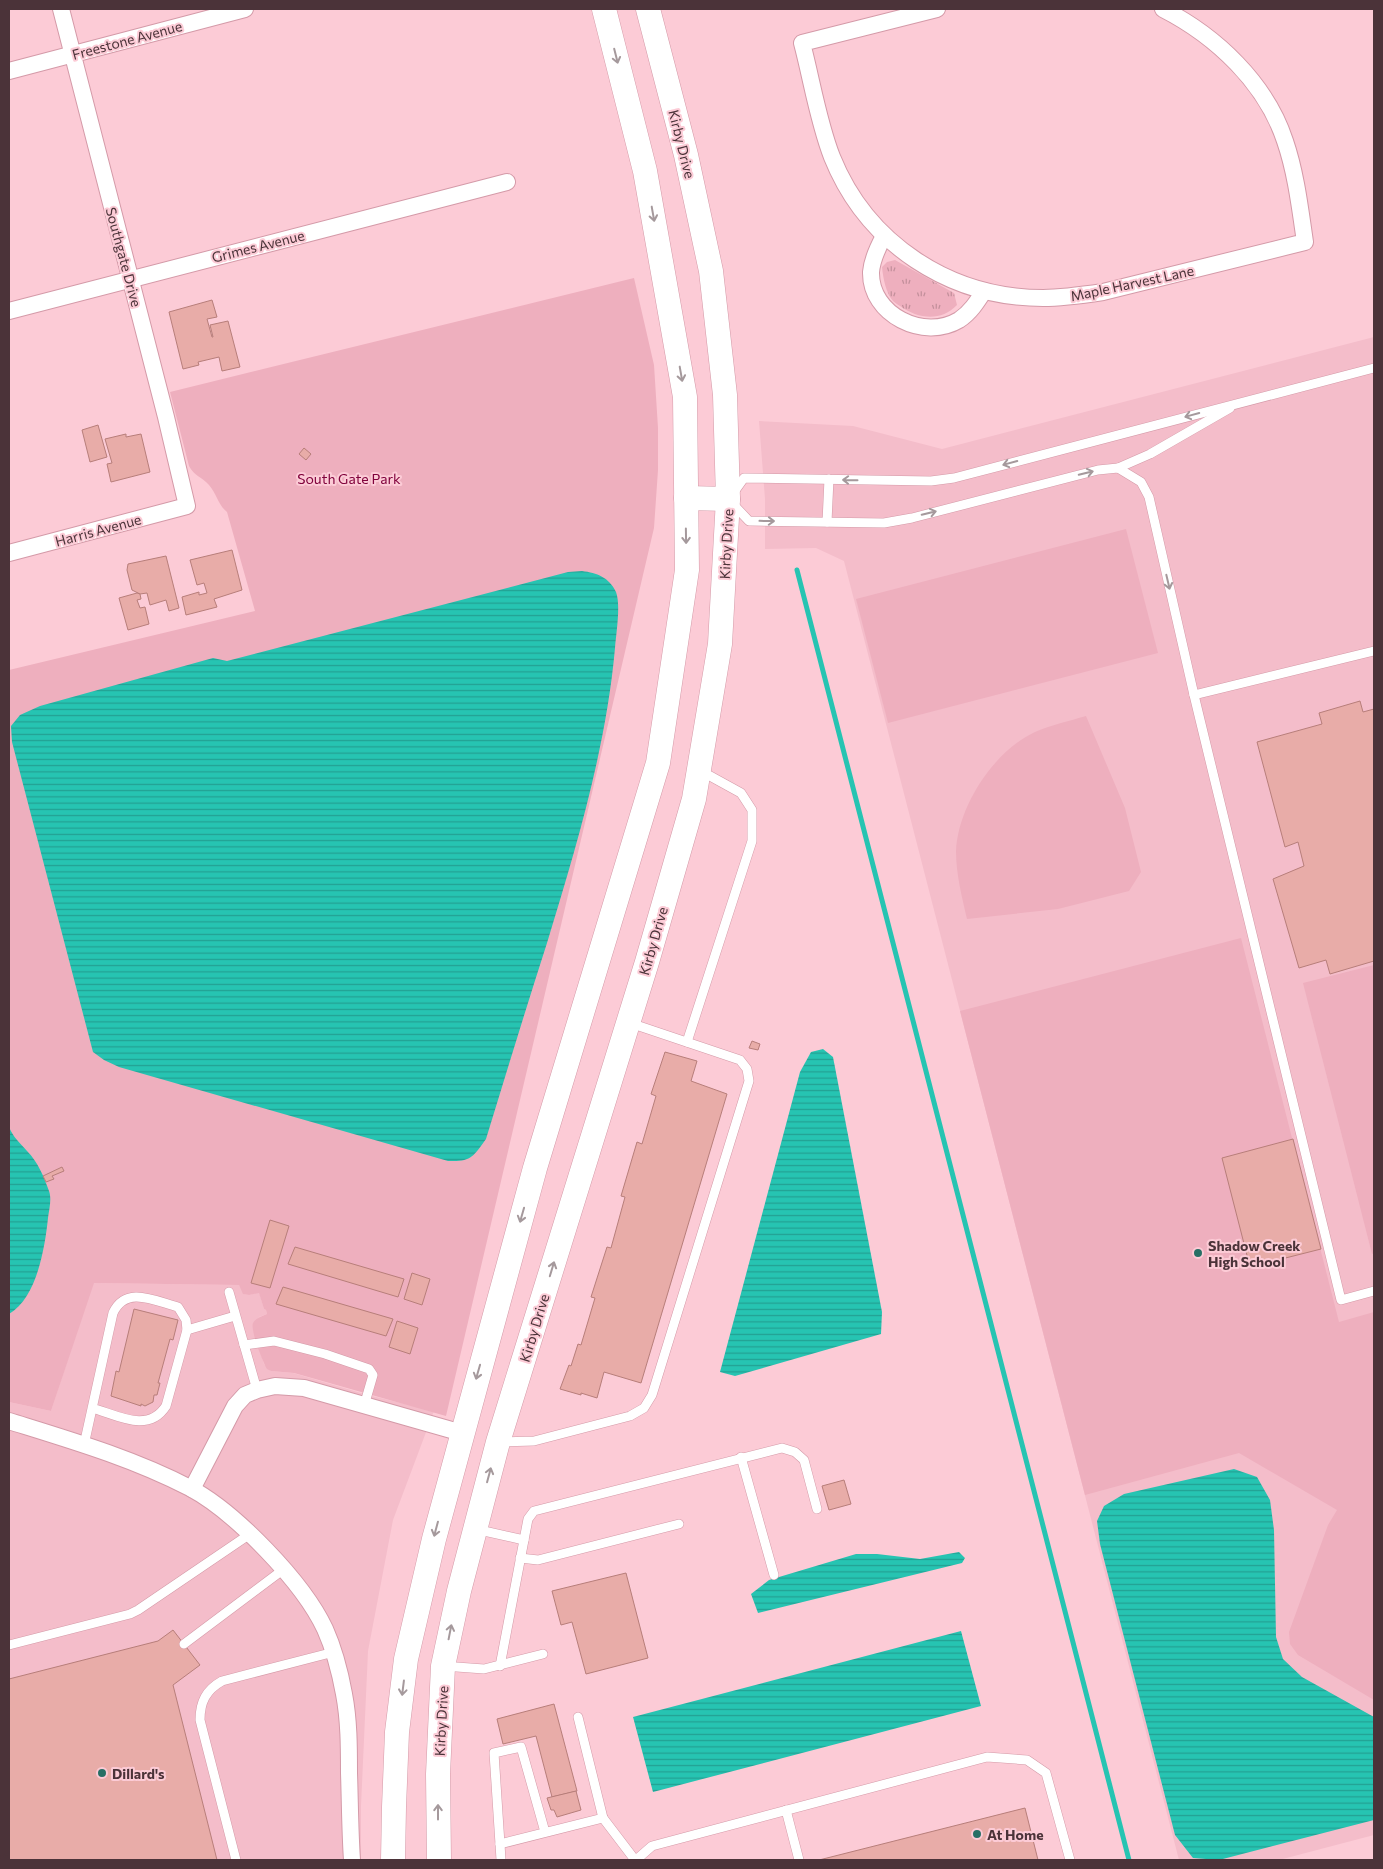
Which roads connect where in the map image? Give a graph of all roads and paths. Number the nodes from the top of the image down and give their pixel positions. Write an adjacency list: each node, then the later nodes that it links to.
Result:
1 (61, 9): 7 (street, Southgate Drive)
2 (245, 9): 7 (street, Freestone Avenue)
3 (604, 9): 18 (main road, one-way to 18)
4 (648, 9): 19 (main road, Kirby Drive)
5 (937, 9): 10 (street, Maple Harvest Lane)
6 (1168, 10): 12 (street, Maple Harvest Lane)
7 (72, 54): 8 (street, Freestone Avenue); 11 (street, Southgate Drive)
8 (9, 71)
9 (507, 182): 11 (street, Grimes Avenue)
10 (884, 236): 12 (street, Maple Harvest Lane); 12 (street)
11 (130, 279): 13 (street, Grimes Avenue); 20 (street, Southgate Drive)
12 (984, 291)
13 (9, 311)
14 (1374, 368): 15 (lane)
15 (1239, 402): 16 (lane); 17 (lane, one-way to 17)
16 (1118, 468): 21 (lane, one-way to 16); 24 (lane, one-way to 24)
17 (829, 480): 19 (lane); 21 (lane)
18 (686, 498): 19 (main road); 37 (main road, one-way to 37)
19 (728, 499): 21 (lane, one-way to 21); 25 (main road, Kirby Drive)
20 (187, 506): 22 (street, Harris Avenue)
21 (827, 522)
22 (9, 553)
23 (1374, 650): 24 (lane)
24 (1194, 695): 29 (lane)
25 (698, 770): 26 (main road, Kirby Drive); 27 (lane)
26 (628, 1023): 27 (lane); 38 (main road, Kirby Drive, one-way to 26)
27 (687, 1042): 38 (lane)
28 (229, 1292): 30 (lane)
29 (1374, 1292)
30 (236, 1316): 31 (lane); 32 (lane)
31 (187, 1330): 35 (lane); 35 (lane)
32 (244, 1345): 33 (lane); 34 (lane)
33 (257, 1390): 34 (street); 41 (street)
34 (364, 1406): 37 (street)
35 (92, 1408): 39 (lane)
36 (9, 1421): 39 (street)
37 (462, 1433): 38 (main road); 54 (main road, one-way to 54)
38 (498, 1442): 44 (main road, Kirby Drive, one-way to 38)
39 (84, 1445): 41 (street)
40 (741, 1457): 42 (lane); 46 (lane); 49 (lane)
41 (192, 1489): 45 (street)
42 (817, 1508)
43 (679, 1524): 47 (lane)
44 (475, 1529): 46 (lane); 55 (main road, Kirby Drive, one-way to 44)
45 (250, 1534): 48 (street); 51 (lane)
46 (524, 1540): 47 (lane)
47 (520, 1558): 56 (lane)
48 (284, 1569): 50 (lane); 52 (street)
49 (774, 1575)
50 (184, 1644)
51 (9, 1645)
52 (334, 1652): 62 (lane); 63 (street)
53 (544, 1654): 56 (lane)
54 (406, 1660): 55 (main road); 64 (main road, one-way to 64)
55 (443, 1666): 56 (lane); 65 (main road, Kirby Drive, one-way to 55)
56 (500, 1666)
57 (578, 1717): 59 (lane)
58 (786, 1810): 67 (lane); 68 (lane); 69 (lane)
59 (603, 1818): 60 (lane); 67 (lane)
60 (545, 1832): 61 (lane); 61 (lane)
61 (500, 1844): 66 (lane)
62 (236, 1860)
63 (352, 1860)
64 (394, 1860)
65 (439, 1860)
66 (500, 1860)
67 (636, 1860)
68 (799, 1860)
69 (1070, 1860)

